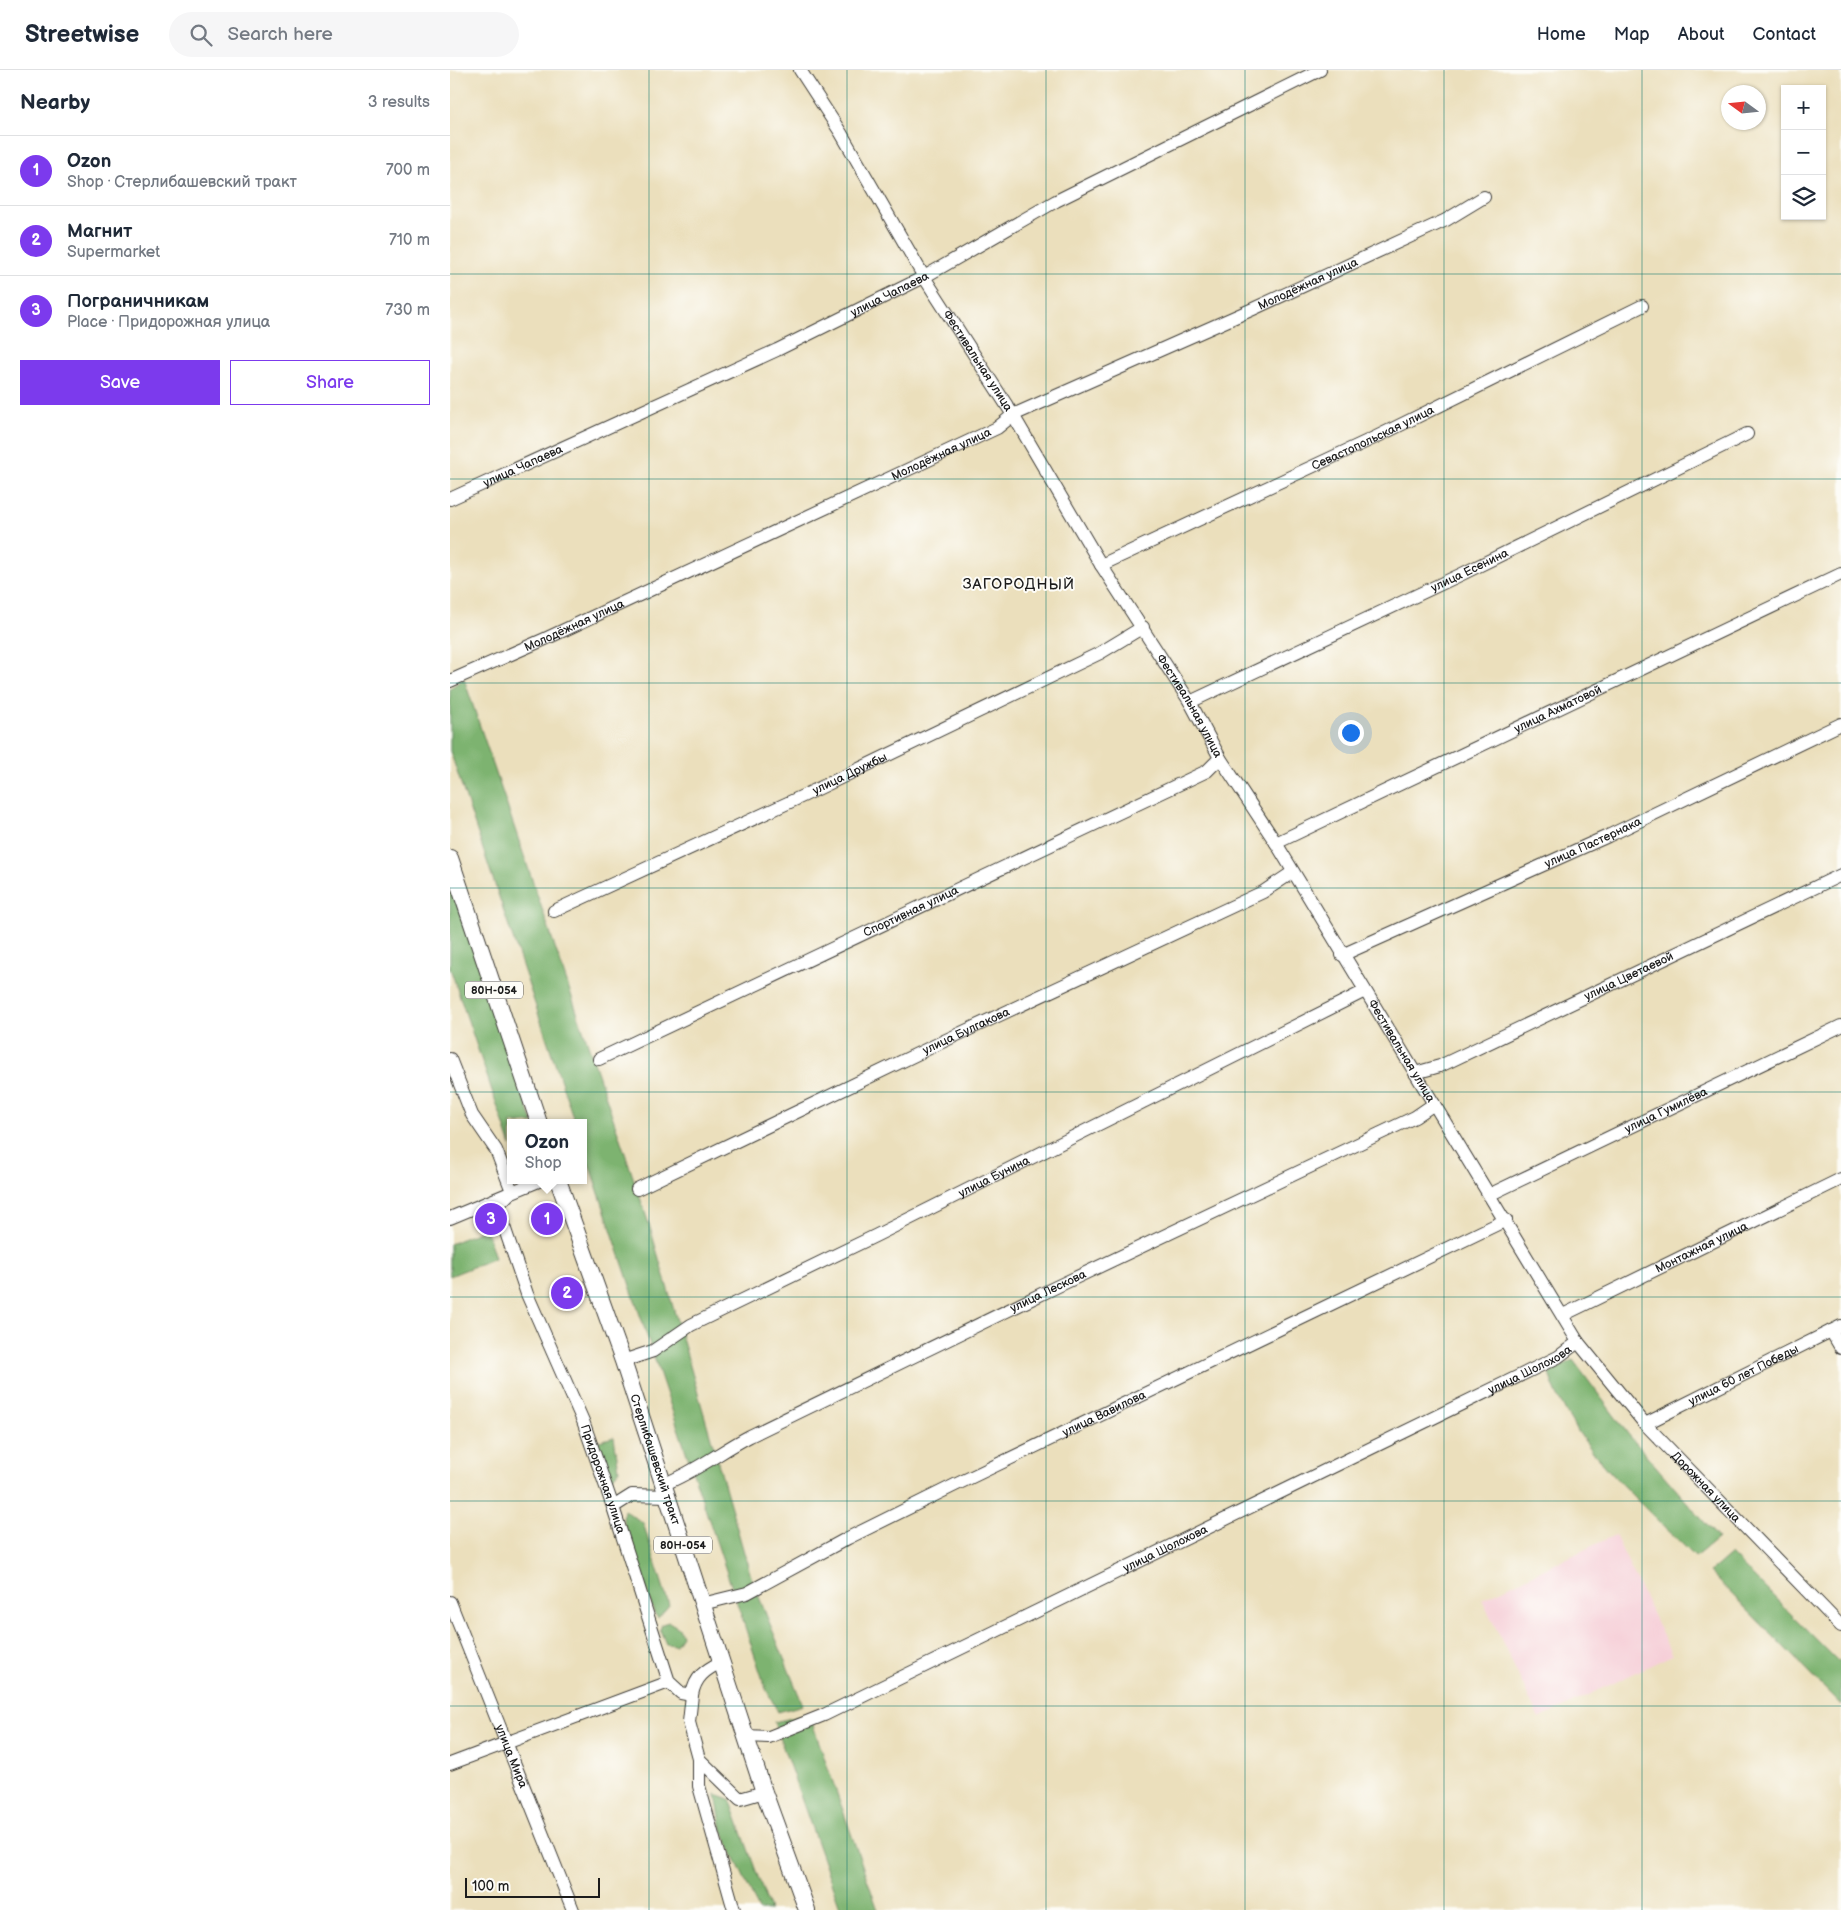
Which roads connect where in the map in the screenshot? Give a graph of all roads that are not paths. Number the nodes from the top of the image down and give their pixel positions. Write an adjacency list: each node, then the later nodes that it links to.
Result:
1 (800, 70): 4 (street, Фестивальная улица)
2 (1320, 70): 4 (street, улица Чапаева)
3 (1484, 197): 6 (street, Молодёжная улица)
4 (924, 277): 6 (street, Фестивальная улица); 8 (street, улица Чапаева)
5 (1642, 306): 9 (street, Севастопольская улица)
6 (1012, 415): 9 (street, Фестивальная улица); 12 (street, Молодёжная улица)
7 (1747, 434): 13 (street, улица Есенина)
8 (450, 499)
9 (1101, 565): 11 (street, Фестивальная улица)
10 (1841, 574): 16 (street, улица Ахматовой)
11 (1143, 627): 13 (street, Фестивальная улица); 20 (street, улица Дружбы)
12 (450, 681)
13 (1190, 702): 15 (street, Фестивальная улица)
14 (1841, 724): 21 (street, улица Пастернака)
15 (1220, 758): 16 (street, Фестивальная улица); 25 (street, Спортивная улица)
16 (1276, 843): 18 (street, Фестивальная улица)
17 (450, 858): 28 (main road, 80Н-054)
18 (1293, 872): 21 (street, Фестивальная улица); 34 (street, улица Булгакова)
19 (1841, 875): 26 (street, улица Цветаевой)
20 (554, 912)
21 (1342, 955): 22 (street, Фестивальная улица)
22 (1365, 991): 26 (street, Фестивальная улица); 43 (street, улица Бунина)
23 (1841, 1026): 36 (street, улица Гумилёва)
24 (450, 1058): 29 (street)
25 (599, 1059)
26 (1415, 1073): 27 (street, Фестивальная улица)
27 (1434, 1104): 36 (street, Фестивальная улица); 45 (street, улица Лескова)
28 (538, 1119)
29 (507, 1178)
30 (1841, 1179): 39 (street, Монтажная улица)
31 (509, 1184): 35 (street)
32 (530, 1184): 35 (street)
33 (559, 1184): 43 (main road, Стерлибашевский тракт / 80Н-054)
34 (637, 1189)
35 (512, 1191): 37 (street); 46 (street, Придорожная улица)
36 (1490, 1194): 38 (street, Фестивальная улица)
37 (450, 1218)
38 (1506, 1220): 39 (street, Фестивальная улица); 48 (street, улица Вавилова)
39 (1562, 1315): 41 (street, Фестивальная улица)
40 (1836, 1329): 42 (street); 44 (street, улица 60 лет Победы)
41 (1578, 1342): 44 (street, Дорожная улица); 53 (street, улица Шолохова)
42 (1841, 1348)
43 (623, 1361): 45 (main road, Стерлибашевский тракт / 80Н-054)
44 (1645, 1424): 49 (street, Дорожная улица)
45 (666, 1490): 46 (street); 48 (main road, Стерлибашевский тракт / 80Н-054)
46 (614, 1507): 51 (street, Придорожная улица)
47 (450, 1602): 54 (street, улица Мира)
48 (702, 1604): 50 (main road, Стерлибашевский тракт / 80Н-054)
49 (1841, 1626)
50 (721, 1662): 52 (street); 53 (main road, Стерлибашевский тракт / 80Н-054)
51 (669, 1682): 52 (street); 54 (street)
52 (692, 1695): 55 (street)
53 (746, 1736): 57 (main road, Стерлибашевский тракт / 80Н-054)
54 (505, 1742): 56 (street); 58 (street, улица Мира)
55 (699, 1760): 57 (street); 59 (street)
56 (450, 1764)
57 (764, 1792): 60 (main road, Стерлибашевский тракт / 80Н-054)
58 (573, 1910)
59 (734, 1910)
60 (807, 1910)

